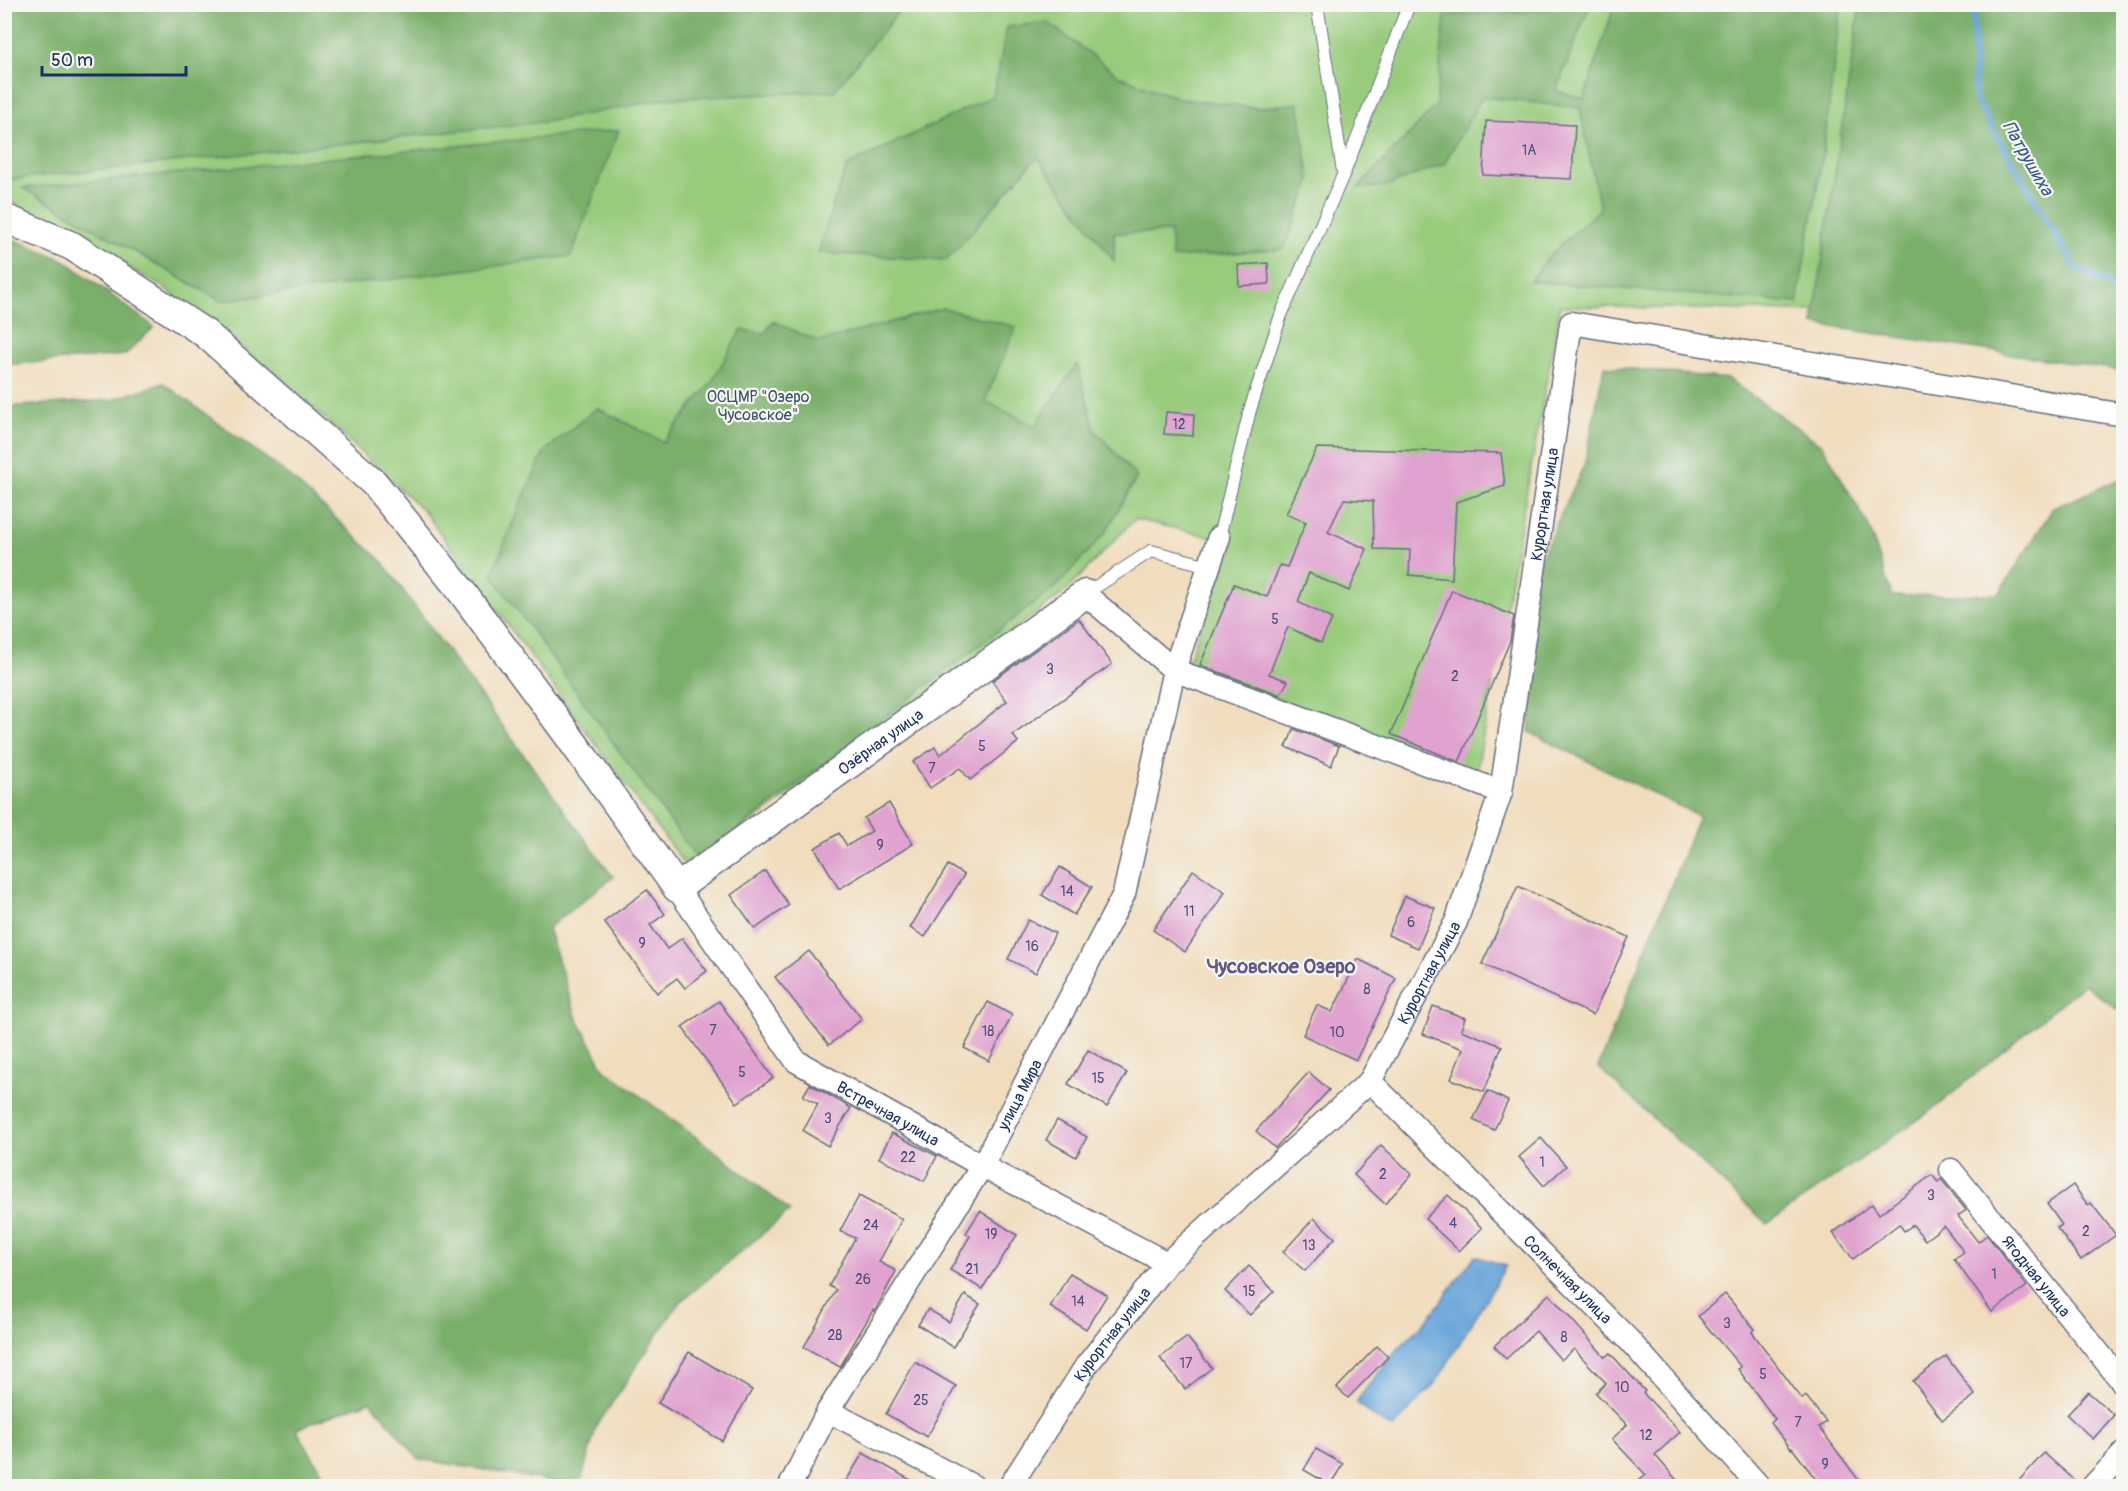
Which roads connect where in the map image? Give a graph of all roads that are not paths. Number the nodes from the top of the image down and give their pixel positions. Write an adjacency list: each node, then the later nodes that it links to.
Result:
1 (1317, 4): 3 (lane)
2 (1409, 4): 3 (lane)
3 (1344, 173): 6 (lane)
4 (4, 218): 11 (street)
5 (2124, 415): 10 (street, Курортная улица)
6 (1219, 537): 7 (street, улица Мира)
7 (1209, 566): 8 (lane); 9 (street, улица Мира)
8 (1085, 594): 9 (street); 11 (street, Озёрная улица)
9 (1173, 670): 10 (street); 13 (street, улица Мира)
10 (1501, 792): 12 (street, Курортная улица)
11 (677, 888): 13 (street, Встречная улица)
12 (1370, 1081): 15 (street, Курортная улица); 23 (street, Солнечная улица)
13 (982, 1166): 15 (street, Встречная улица); 17 (street, улица Мира)
14 (1951, 1170): 16 (street, Ягодная улица)
15 (1167, 1263): 22 (street, Курортная улица)
16 (2124, 1384)
17 (828, 1411): 19 (street); 20 (street, улица Мира)
18 (2124, 1453): 24 (street)
19 (950, 1481): 21 (street)
20 (790, 1486)
21 (974, 1486)
22 (1010, 1486)
23 (1759, 1486)
24 (2093, 1486)

